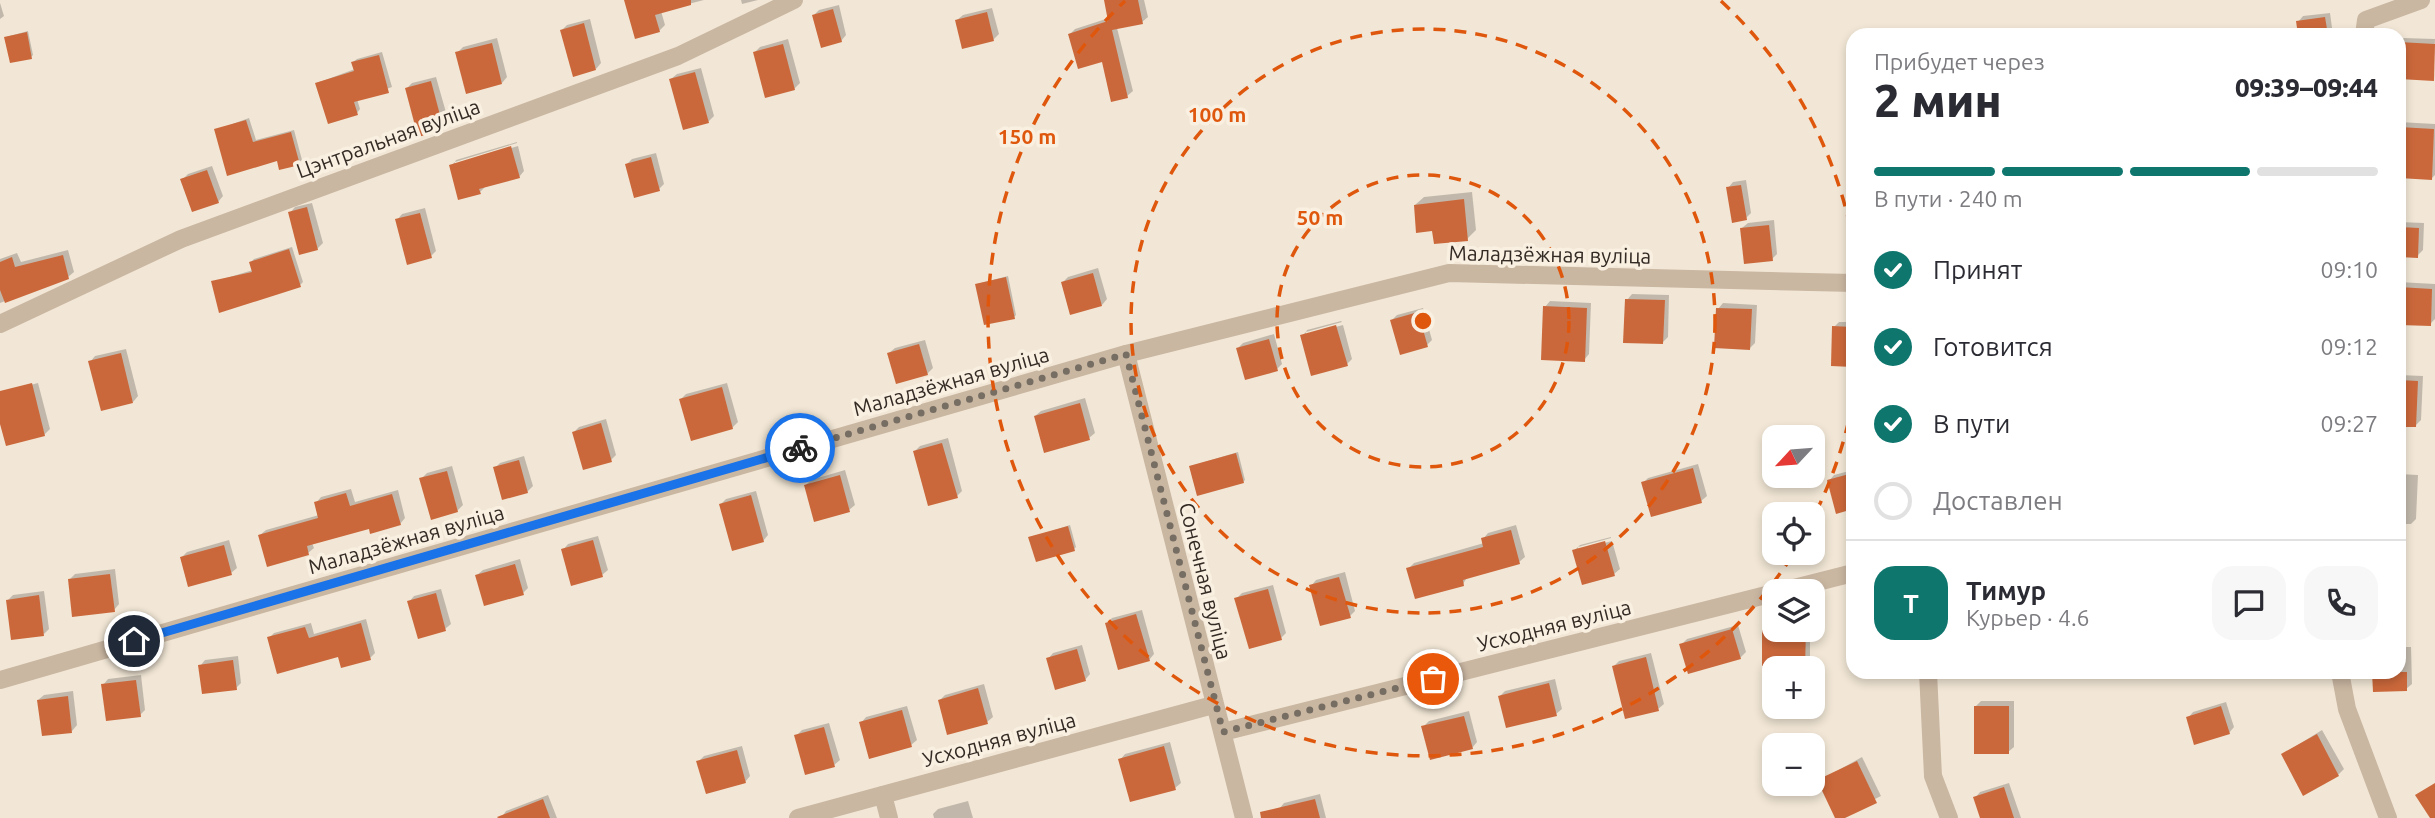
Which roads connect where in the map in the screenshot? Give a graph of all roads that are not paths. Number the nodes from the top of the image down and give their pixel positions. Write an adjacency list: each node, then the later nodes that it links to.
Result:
1 (794, 0): 5 (street, Цэнтральная вуліца)
2 (2421, 0): 3 (street)
3 (2365, 28)
4 (1846, 283): 6 (street, Маладзёжная вуліца)
5 (0, 324)
6 (1126, 354): 12 (street, Маладзёжная вуліца); 13 (street, Сонечная вуліца)
7 (1846, 575): 8 (street, Усходняя вуліца)
8 (1825, 580)
9 (1762, 596): 14 (street, Усходняя вуліца)
10 (1928, 679): 19 (street)
11 (2341, 679): 20 (street)
12 (0, 680)
13 (1213, 705): 14 (street, Сонечная вуліца); 15 (street, Усходняя вуліца)
14 (1223, 732): 18 (street, Сонечная вуліца)
15 (883, 795): 16 (street, Усходняя вуліца); 17 (street)
16 (798, 818)
17 (889, 818)
18 (1244, 818)
19 (1949, 818)
20 (2388, 818)

